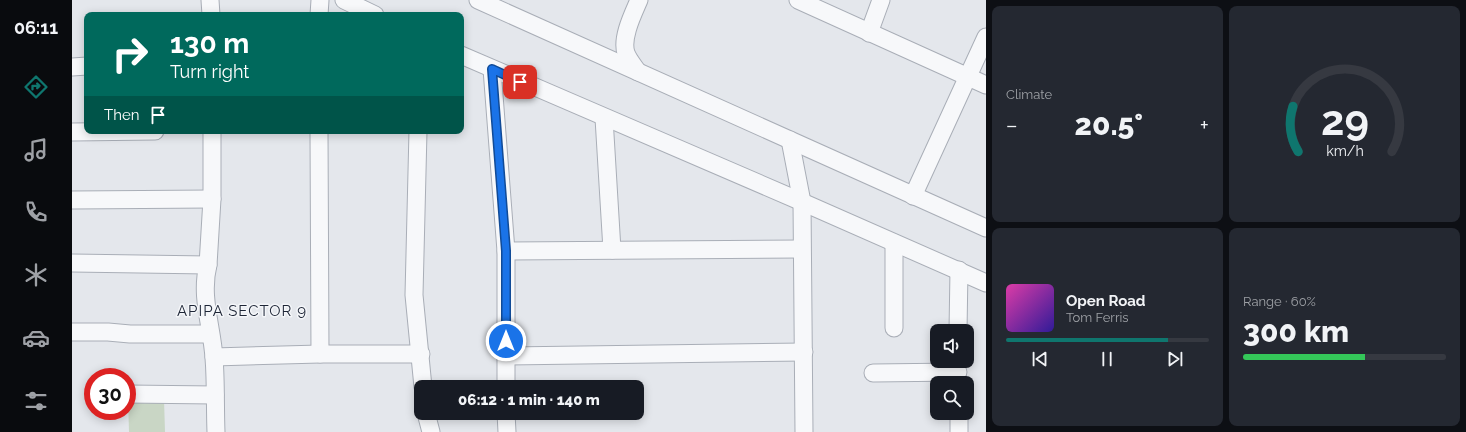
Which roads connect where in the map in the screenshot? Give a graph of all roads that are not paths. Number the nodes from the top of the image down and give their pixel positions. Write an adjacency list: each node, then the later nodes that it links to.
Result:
1 (210, 0): 8 (street)
2 (320, 0): 9 (street)
3 (344, 0): 10 (street)
4 (478, 0): 17 (street)
5 (639, 0): 17 (street)
6 (798, 0): 11 (street)
7 (881, 0): 11 (street)
8 (211, 12)
9 (319, 12)
10 (369, 12)
11 (870, 33): 18 (street)
12 (986, 37): 18 (street)
13 (464, 56): 16 (street)
14 (84, 66): 15 (street)
15 (72, 67)
16 (492, 69): 20 (street); 35 (street)
17 (638, 72): 26 (street)
18 (967, 77): 19 (street); 27 (street)
19 (986, 85)
20 (604, 118): 30 (street); 34 (street)
21 (72, 132): 22 (street)
22 (84, 132)
23 (212, 134): 28 (street)
24 (319, 134): 45 (street)
25 (418, 134): 46 (street)
26 (790, 140): 27 (street); 30 (street)
27 (914, 196): 31 (street)
28 (212, 199): 29 (street); 37 (street)
29 (72, 200)
30 (802, 202): 32 (street); 33 (street)
31 (986, 228)
32 (894, 243): 38 (street); 41 (street)
33 (801, 249): 34 (street); 44 (street)
34 (612, 250): 35 (street)
35 (506, 251): 47 (street)
36 (72, 263): 37 (street)
37 (208, 266): 43 (street)
38 (959, 270): 39 (street); 40 (street)
39 (986, 283)
40 (958, 324)
41 (894, 328)
42 (72, 332): 43 (street)
43 (210, 334): 48 (street)
44 (804, 352): 47 (street); 61 (street)
45 (320, 354): 46 (street); 48 (street)
46 (421, 354): 51 (street)
47 (506, 356): 52 (street)
48 (214, 357): 54 (street)
49 (958, 372): 50 (street)
50 (873, 373)
51 (423, 380)
52 (506, 380)
53 (136, 394): 54 (street)
54 (215, 395): 58 (street)
55 (428, 420): 59 (street)
56 (506, 420): 60 (street)
57 (958, 420): 62 (street)
58 (216, 432)
59 (431, 432)
60 (506, 432)
61 (804, 432)
62 (959, 432)

